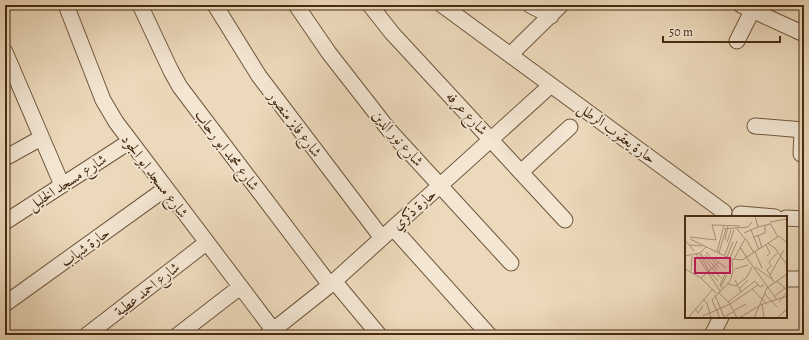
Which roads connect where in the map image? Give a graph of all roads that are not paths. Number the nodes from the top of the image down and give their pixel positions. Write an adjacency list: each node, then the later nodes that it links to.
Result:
1 (66, 5): 22 (street, شارع مسجد ابو الجود)
2 (140, 5): 41 (street, شارع محمد ابو رحاب)
3 (296, 5): 27 (street, شارع نور الدين)
4 (370, 5): 21 (street, شارع عرفه)
5 (442, 5): 14 (street, حارة يعقوب الرطل)
6 (530, 5): 10 (street)
7 (561, 5): 10 (street)
8 (217, 6): 36 (street, شارع فايز منصور)
9 (749, 7): 11 (street); 12 (street)
10 (551, 16): 14 (street)
11 (804, 34)
12 (737, 41)
13 (5, 52): 15 (street)
14 (510, 54): 16 (street, حارة يعقوب الرطل)
15 (8, 71): 20 (street)
16 (551, 85): 21 (street, حارة ذكري); 29 (street, حارة يعقوب الرطل)
17 (755, 126): 19 (street)
18 (570, 127): 25 (street)
19 (803, 130): 23 (street)
20 (41, 138): 24 (street); 26 (street)
21 (492, 139): 25 (street, شارع عرفه); 27 (street, حارة ذكري)
22 (129, 142): 26 (street, شارع مسجد الخليل); 28 (street, شارع مسجد ابو الجود)
23 (801, 154)
24 (5, 158)
25 (521, 172): 34 (street, شارع عرفه)
26 (62, 185): 35 (street, شارع مسجد الخليل)
27 (440, 186): 36 (street, حارة ذكري); 38 (street, شارع نور الدين)
28 (165, 189): 37 (street, شارع مسجد ابو الجود); 43 (street, حارة شهاب)
29 (724, 212)
30 (740, 214): 31 (street)
31 (763, 216)
32 (787, 218): 33 (street)
33 (804, 219)
34 (565, 220)
35 (5, 222)
36 (388, 233): 41 (street, حارة ذكري); 49 (street, شارع فايز منصور)
37 (206, 243): 42 (street, شارع مسجد ابو الجود); 46 (street, شارع احمد عطية)
38 (511, 263)
39 (787, 279): 40 (street)
40 (804, 279)
41 (332, 283): 45 (street, حارة ذكري); 48 (street, شارع محمد ابو رحاب)
42 (240, 287): 45 (street, شارع مسجد ابو الجود); 47 (street)
43 (5, 304)
44 (720, 318): 50 (street)
45 (272, 333)
46 (88, 335)
47 (178, 335)
48 (379, 335)
49 (489, 335)
50 (712, 335)

